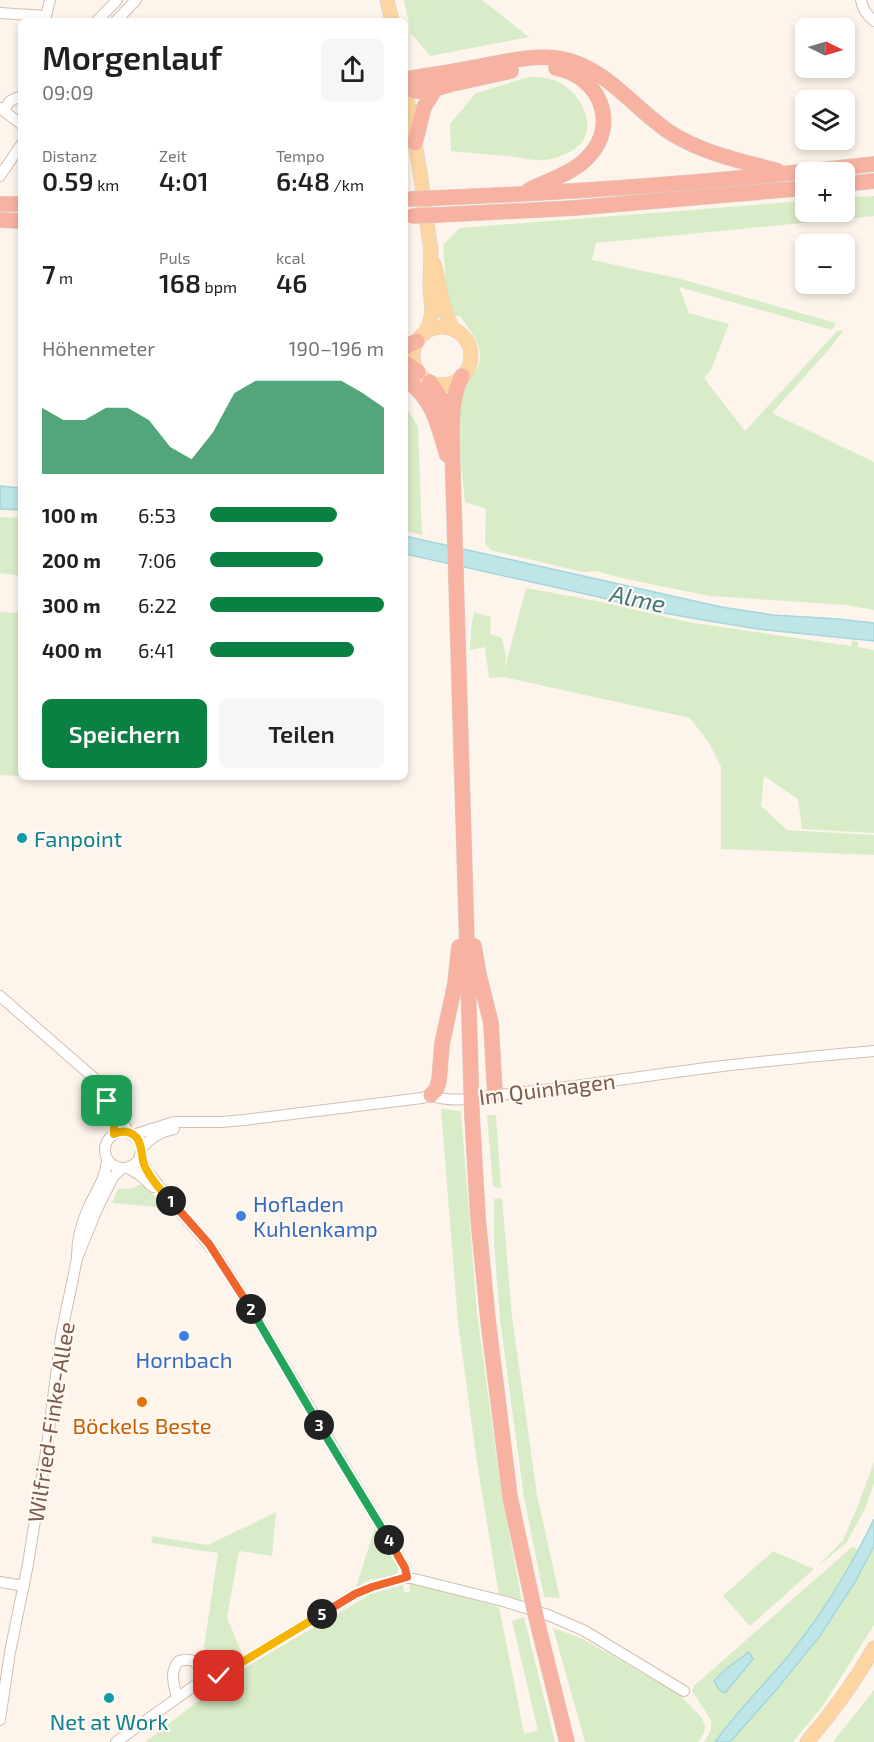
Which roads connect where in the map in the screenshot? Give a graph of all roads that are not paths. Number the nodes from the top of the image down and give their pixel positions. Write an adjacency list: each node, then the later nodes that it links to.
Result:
1 (50, 0): 6 (street)
2 (117, 0): 7 (street)
3 (136, 0): 8 (street)
4 (387, 0): 9 (main road)
5 (861, 0): 10 (street)
6 (0, 13)
7 (100, 18)
8 (119, 18)
9 (391, 18)
10 (874, 21)
11 (408, 81): 21 (highway)
12 (408, 86): 13 (highway)
13 (436, 88): 18 (highway); 26 (highway)
14 (18, 97): 16 (street)
15 (408, 100): 18 (main road)
16 (2, 109): 17 (street)
17 (18, 122)
18 (415, 142): 33 (main road)
19 (18, 149): 22 (street)
20 (874, 164): 21 (highway)
21 (787, 174): 26 (highway)
22 (0, 176)
23 (874, 181): 24 (highway)
24 (855, 183)
25 (795, 189): 30 (highway, bridge)
26 (521, 194): 27 (highway, bridge)
27 (408, 199)
28 (2, 204): 29 (highway)
29 (18, 204)
30 (409, 216)
31 (0, 220): 32 (highway)
32 (18, 221)
33 (430, 252): 34 (main road); 35 (main road)
34 (454, 330): 35 (main road); 37 (main road)
35 (415, 341): 36 (main road)
36 (409, 371): 38 (main road); 40 (highway)
37 (462, 376): 38 (main road); 39 (highway)
38 (430, 382): 39 (highway)
39 (452, 442): 40 (highway)
40 (453, 473): 41 (highway)
41 (465, 893): 45 (highway); 46 (highway); 64 (highway, bridge)
42 (0, 996): 44 (street)
43 (874, 1052): 46 (street, Im Quinhagen)
44 (106, 1090): 48 (street); 49 (street)
45 (431, 1095): 46 (street, Im Quinhagen); 47 (street, Im Quinhagen)
46 (495, 1095)
47 (221, 1122): 49 (street, Im Quinhagen); 50 (street, Im Quinhagen)
48 (114, 1134): 49 (street); 51 (street)
49 (131, 1134): 50 (street)
50 (141, 1152): 52 (street); 53 (street)
51 (107, 1160): 52 (street); 54 (street, Wilfried-Finke-Allee)
52 (125, 1168): 53 (street); 54 (street, Wilfried-Finke-Allee)
53 (168, 1198): 55 (street)
54 (77, 1258): 57 (street, Wilfried-Finke-Allee)
55 (407, 1577): 59 (street); 60 (street)
56 (0, 1582): 57 (street)
57 (24, 1586): 62 (street, Wilfried-Finke-Allee)
58 (874, 1648): 65 (main road)
59 (198, 1683): 61 (street); 61 (street)
60 (684, 1691)
61 (177, 1698): 63 (street)
62 (0, 1720)
63 (116, 1742)
64 (567, 1742)
65 (807, 1742)

